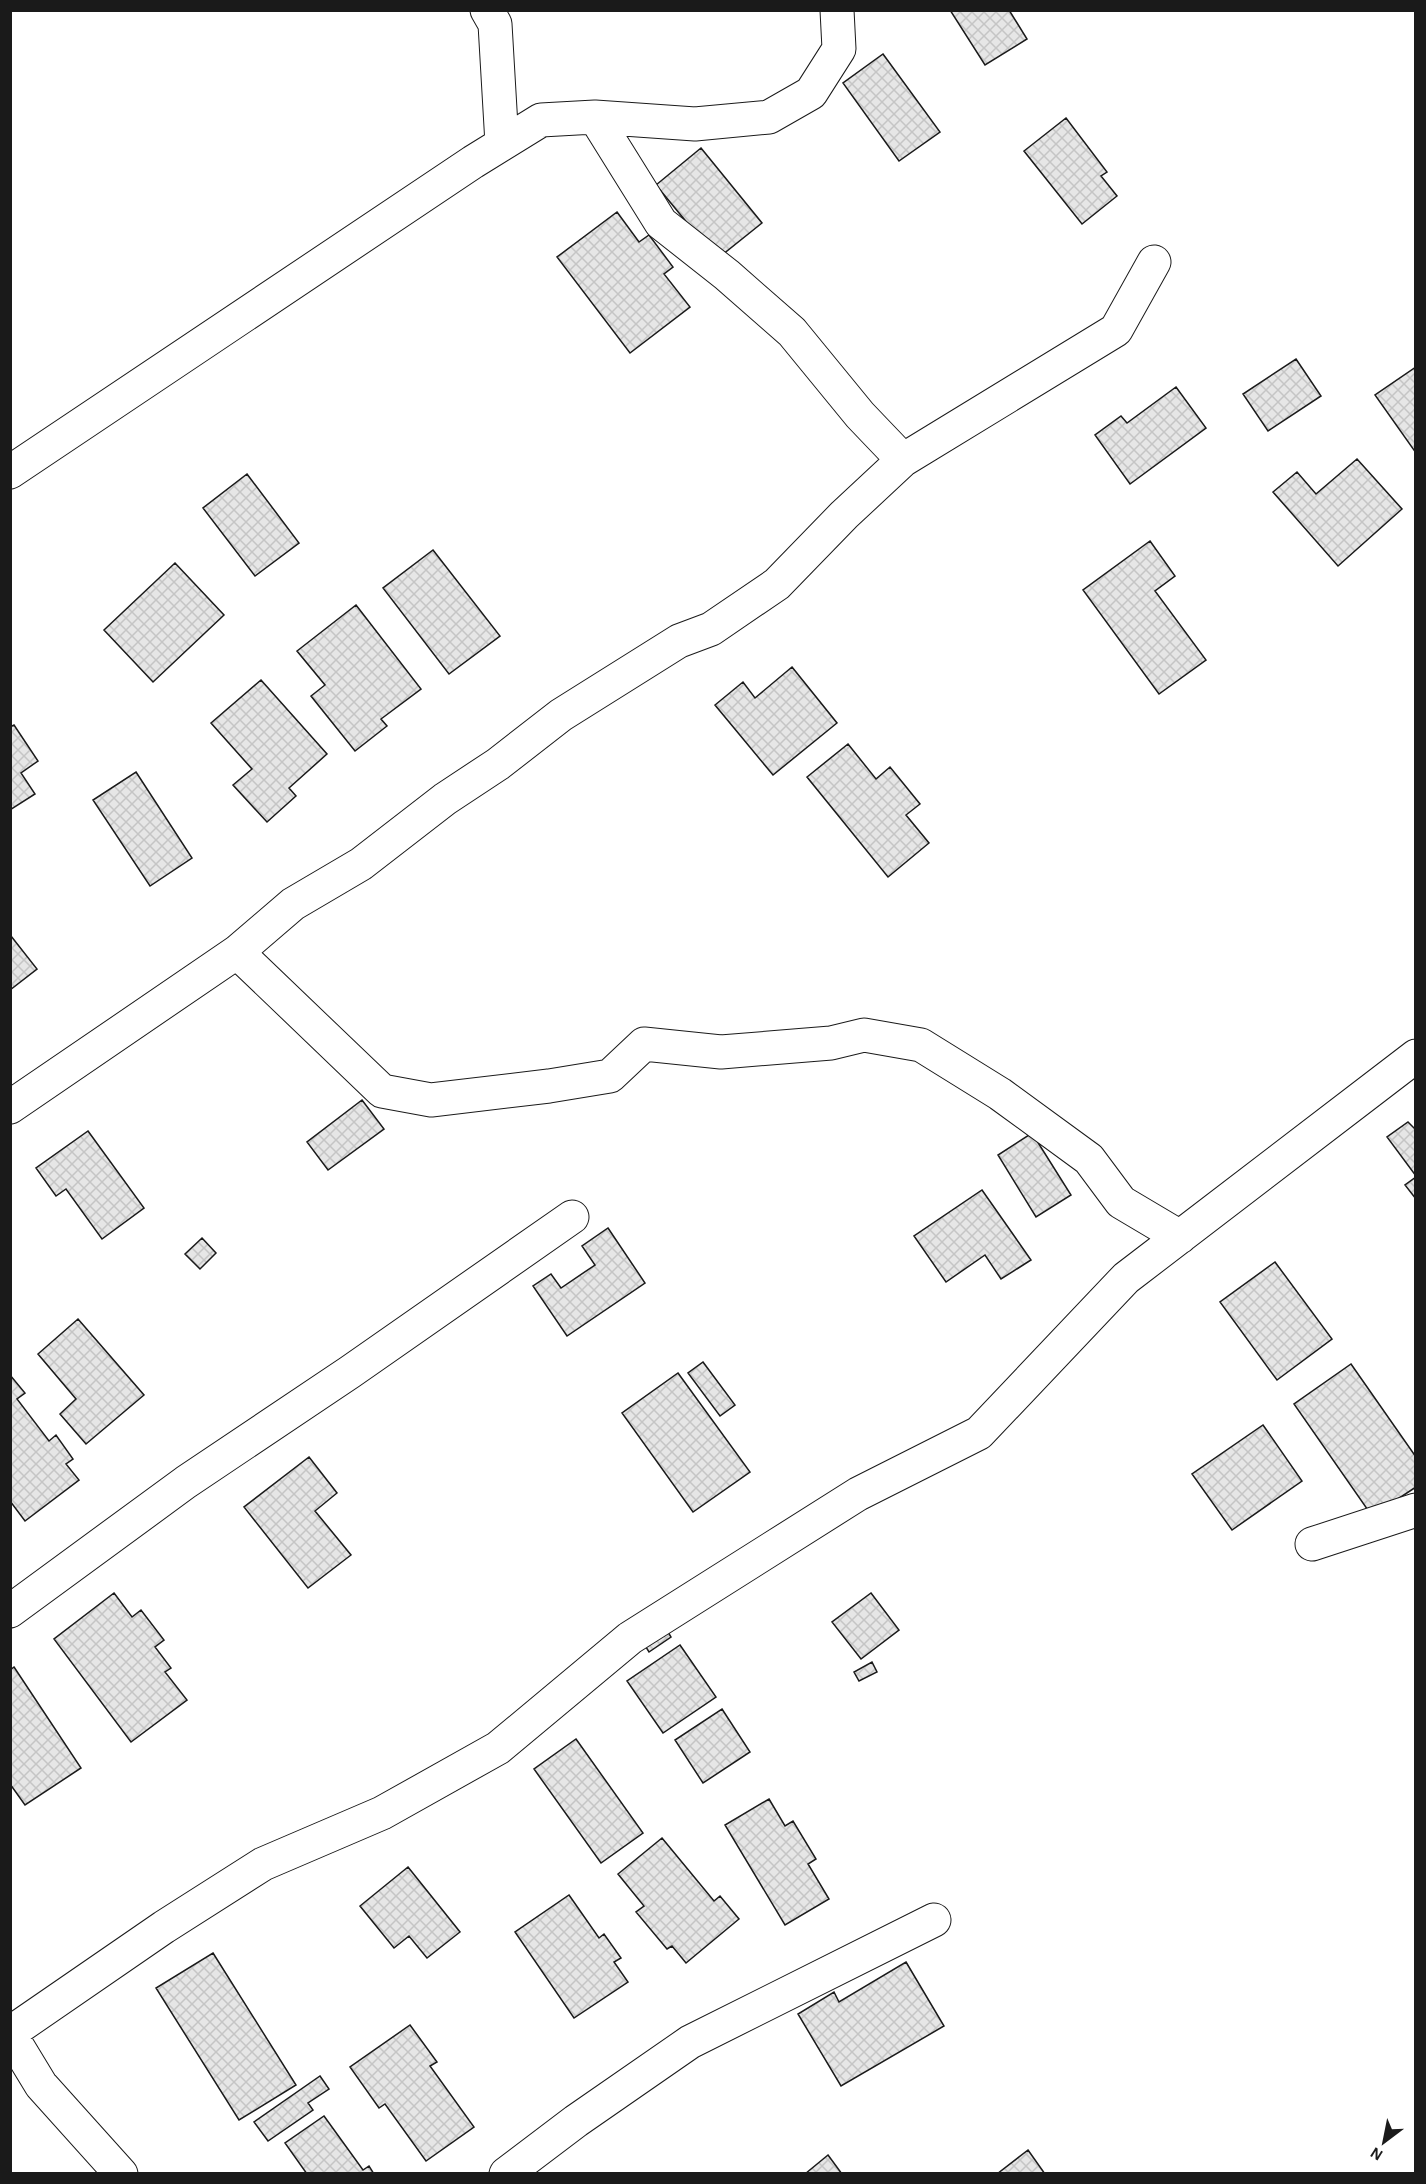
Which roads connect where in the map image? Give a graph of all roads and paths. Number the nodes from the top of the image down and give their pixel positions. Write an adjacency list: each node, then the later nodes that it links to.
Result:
1 (487, 10): 4 (street)
2 (837, 10): 3 (street)
3 (595, 117): 4 (street); 6 (street)
4 (502, 144): 7 (street)
5 (1154, 262): 6 (street)
6 (903, 460): 8 (street)
7 (10, 472)
8 (237, 952): 10 (street); 12 (street)
9 (1416, 1056): 12 (street)
10 (10, 1107)
11 (572, 1217): 15 (street)
12 (1180, 1237): 17 (street)
13 (1416, 1510): 14 (street)
14 (1312, 1544)
15 (10, 1611)
16 (934, 1920): 19 (street)
17 (10, 2034): 18 (street)
18 (120, 2174)
19 (506, 2174)

